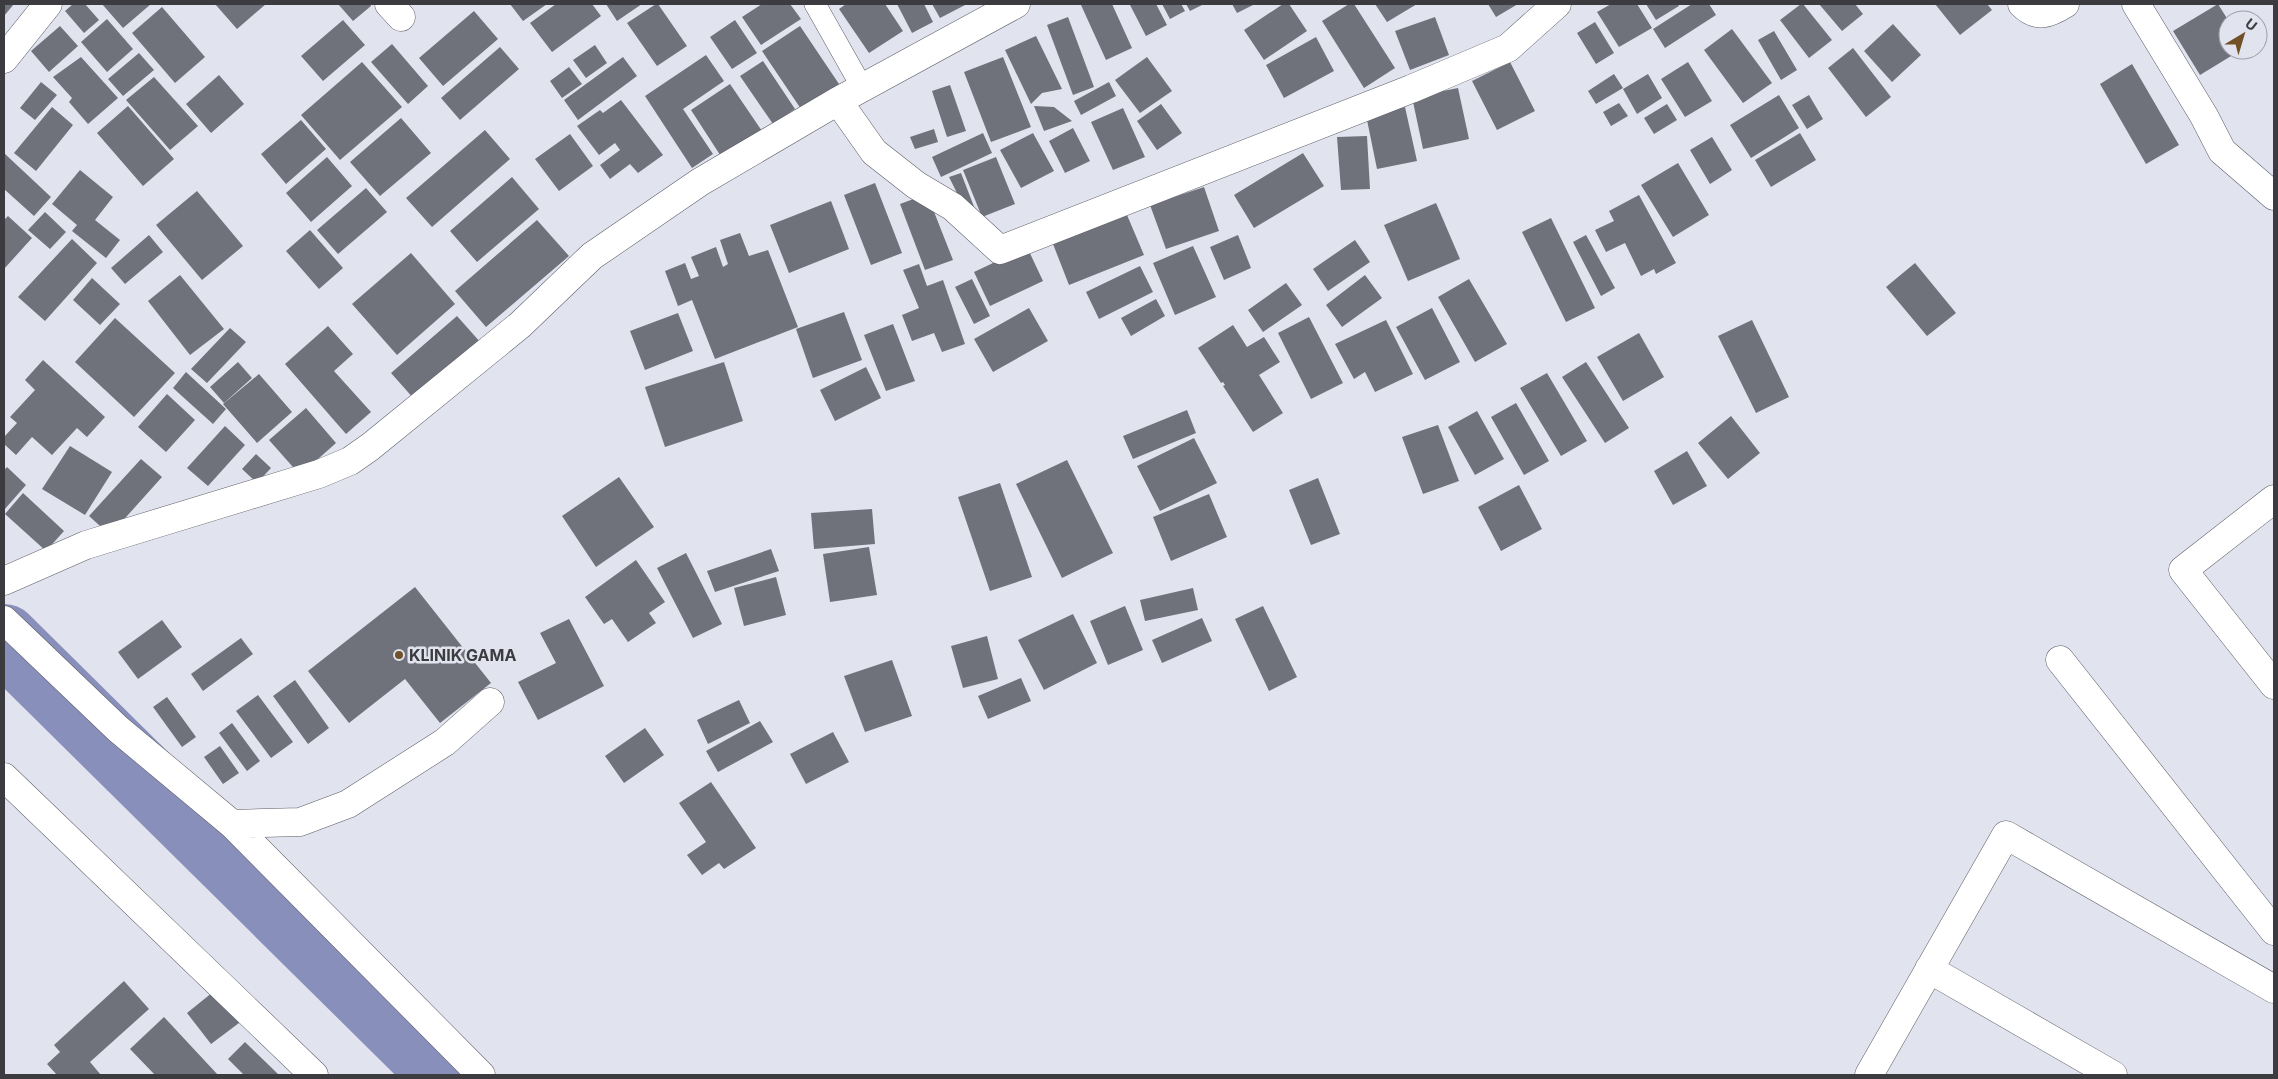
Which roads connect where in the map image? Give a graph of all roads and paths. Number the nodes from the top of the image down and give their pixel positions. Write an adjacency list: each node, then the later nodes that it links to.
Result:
1 (48, 4): 8 (street)
2 (815, 4): 9 (lane)
3 (1558, 4): 10 (street)
4 (2022, 4): 5 (street)
5 (2065, 4)
6 (2136, 4): 11 (street)
7 (1000, 8): 9 (street)
8 (4, 59)
9 (863, 89): 10 (street)
10 (838, 101): 13 (street)
11 (2274, 196)
12 (2274, 499): 16 (street)
13 (4, 581)
14 (4, 620): 19 (street)
15 (2060, 660): 20 (street)
16 (2274, 685)
17 (490, 702): 19 (street)
18 (4, 777): 23 (street)
19 (232, 824): 24 (street)
20 (2274, 931)
21 (1929, 969): 22 (street); 25 (street); 26 (street)
22 (2274, 989)
23 (314, 1075)
24 (481, 1075)
25 (1869, 1075)
26 (2113, 1075)

